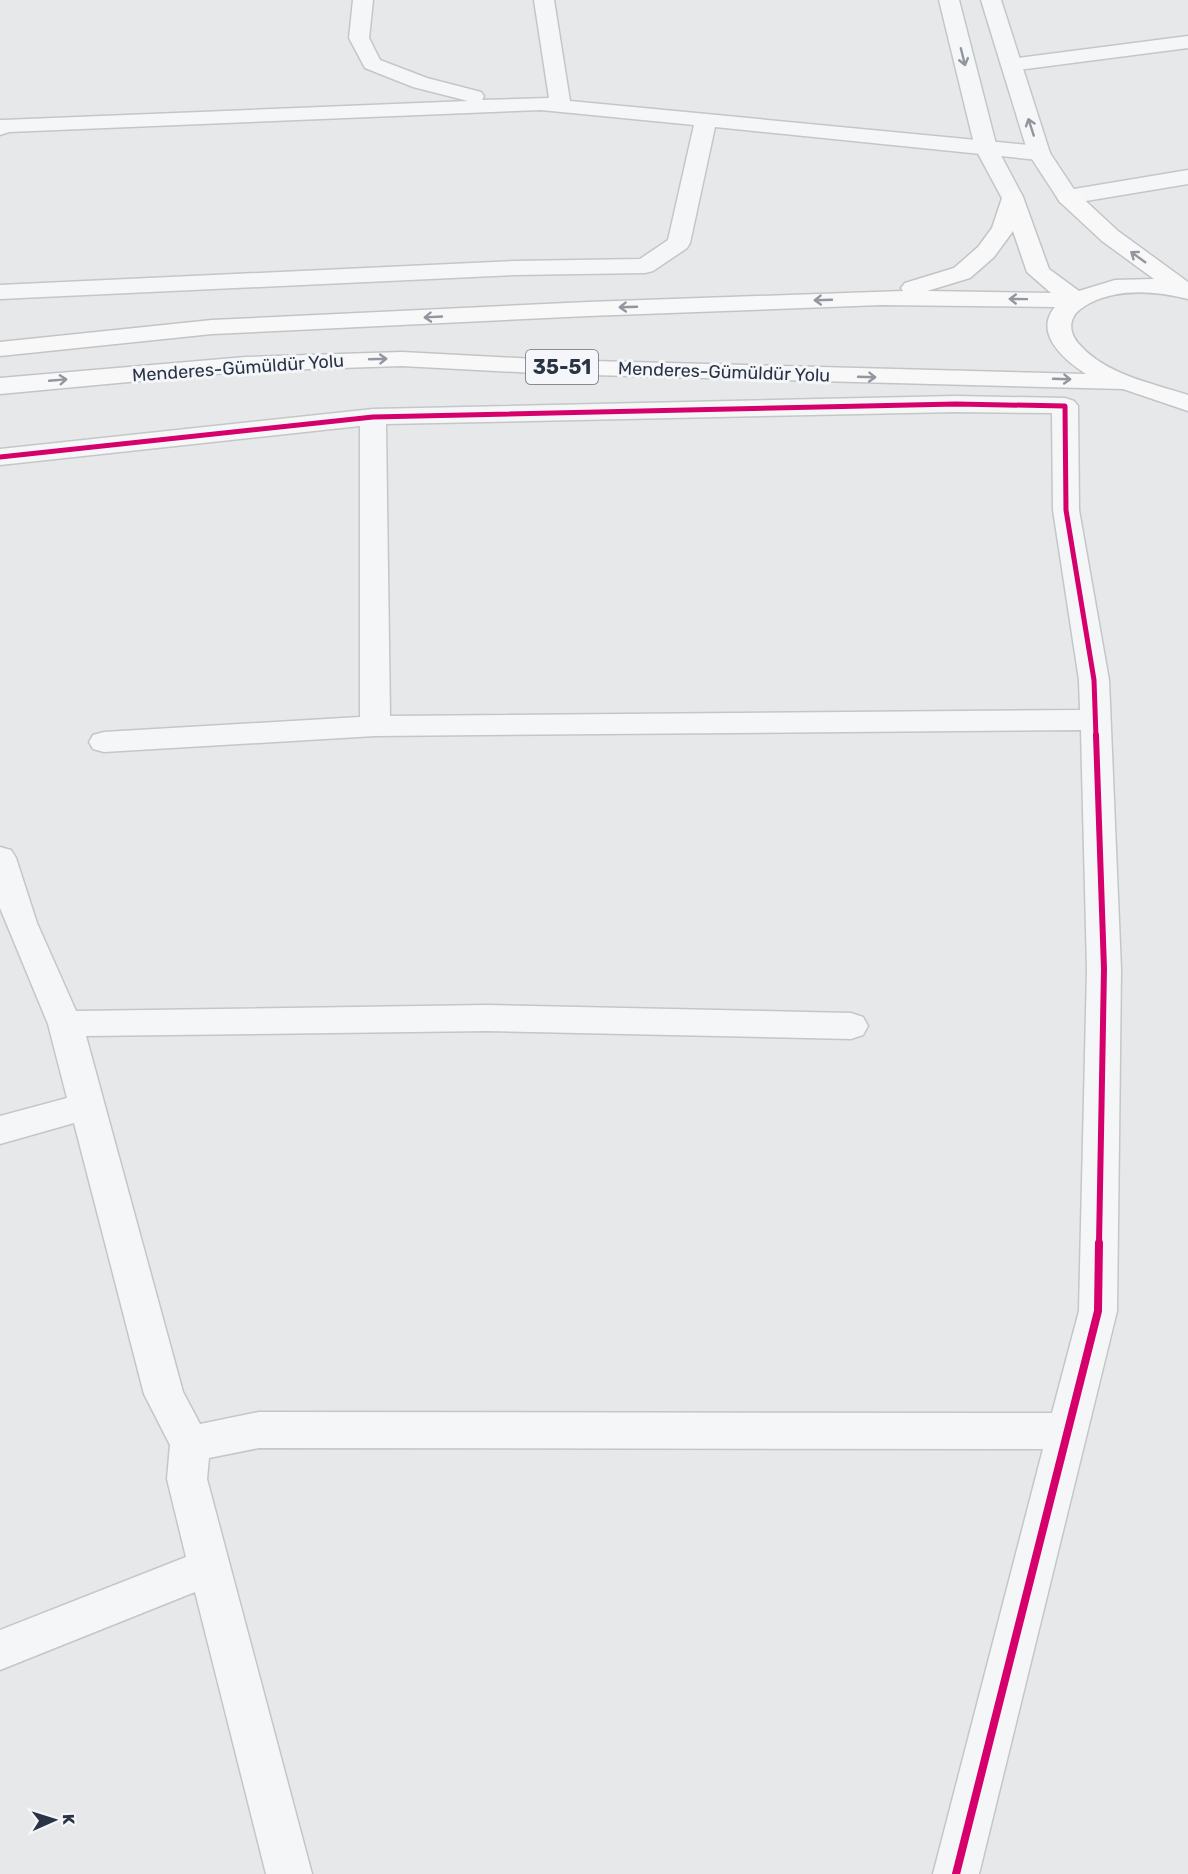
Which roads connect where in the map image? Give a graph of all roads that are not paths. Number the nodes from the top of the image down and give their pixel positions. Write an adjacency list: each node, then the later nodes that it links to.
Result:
1 (363, 0): 8 (street)
2 (544, 0): 7 (street)
3 (949, 0): 11 (street, one-way to 11)
4 (991, 0): 6 (street)
5 (1188, 42): 6 (street)
6 (1011, 65): 12 (street, one-way to 6)
7 (560, 105): 8 (street); 9 (street)
8 (492, 106): 10 (street)
9 (706, 119): 11 (street); 17 (street)
10 (0, 129)
11 (986, 147): 12 (street); 14 (street)
12 (1039, 153): 15 (street)
13 (1188, 177): 15 (street)
14 (1012, 196): 18 (main road); 19 (main road)
15 (1068, 197): 16 (main road, one-way to 15)
16 (1187, 291): 19 (main road)
17 (0, 292)
18 (881, 298): 19 (main road, Menderes-Gümüldür Yolu, one-way to 18); 20 (main road, Menderes-Gümüldür Yolu, one-way to 20)
19 (1076, 300): 21 (main road)
20 (0, 349)
21 (1125, 382): 22 (main road, Menderes-Gümüldür Yolu / 35-51, one-way to 21); 23 (main road); 24 (main road)
22 (0, 386)
23 (1188, 387)
24 (1188, 403)
25 (373, 417): 26 (street); 27 (street); 28 (street)
26 (0, 457)
27 (1095, 720): 28 (street); 35 (street)
28 (375, 726): 29 (street)
29 (104, 742)
30 (0, 858): 31 (street)
31 (65, 1024): 32 (street); 33 (street)
32 (851, 1026)
33 (87, 1106): 34 (street); 36 (street)
34 (0, 1130)
35 (1067, 1431): 36 (street); 40 (street)
36 (190, 1444): 37 (street)
37 (209, 1567): 38 (street); 39 (street)
38 (0, 1650)
39 (289, 1874)
40 (956, 1874)

